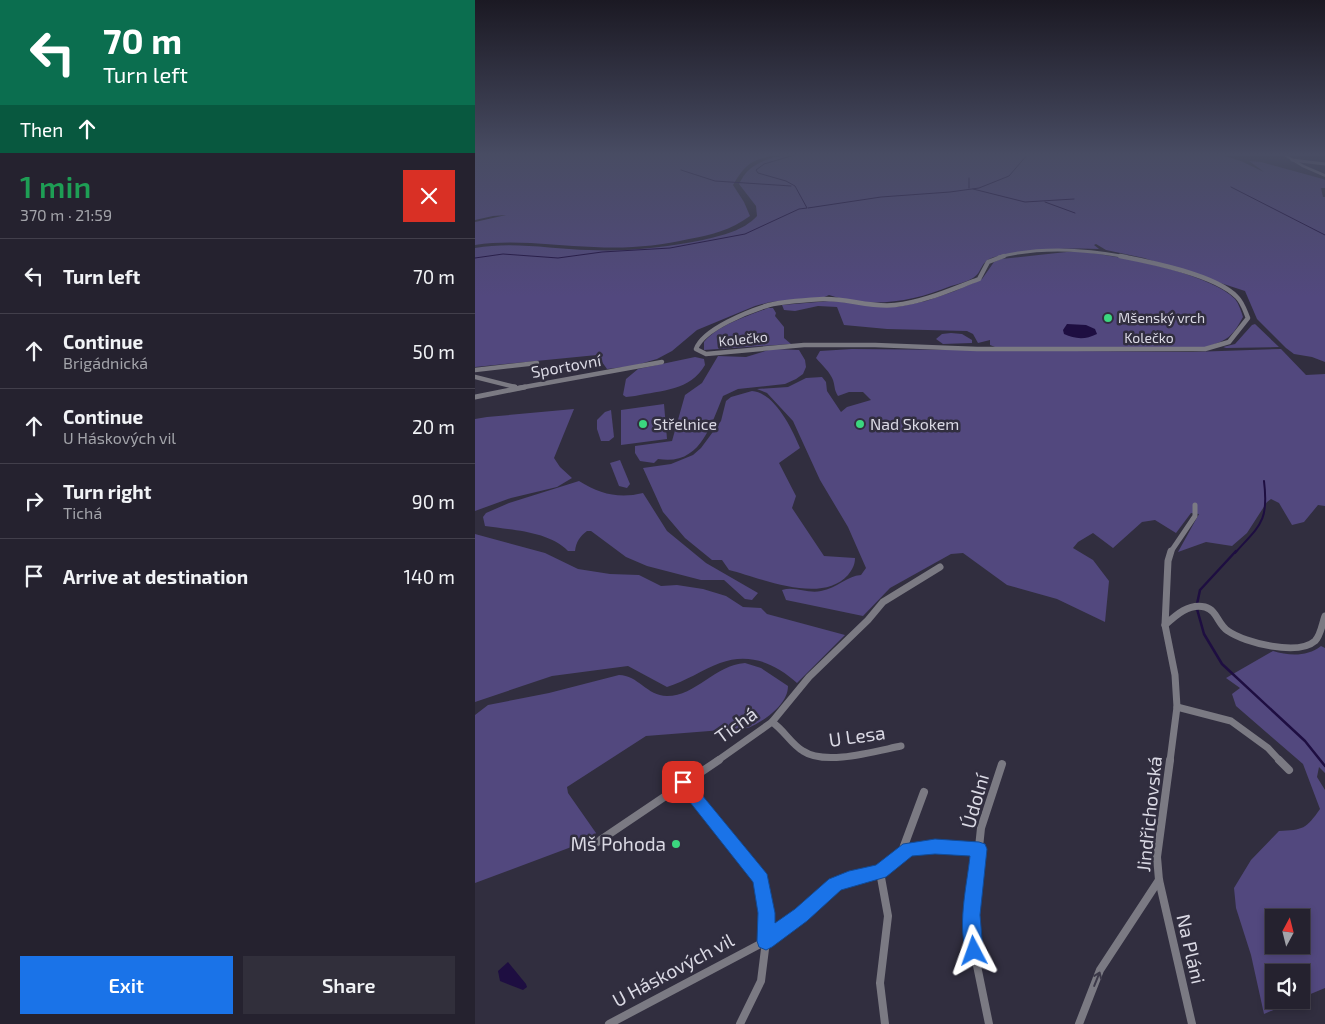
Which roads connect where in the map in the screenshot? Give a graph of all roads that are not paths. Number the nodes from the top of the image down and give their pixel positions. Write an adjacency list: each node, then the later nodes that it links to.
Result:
1 (1225, 288): 1 (street, Kolečko)
2 (662, 362): 6 (street, Sportovní)
3 (537, 363): 4 (street)
4 (475, 370)
5 (475, 377): 6 (street)
6 (519, 388): 7 (street, Sportovní)
7 (475, 397)
8 (1195, 504): 11 (street, Jindřichovská)
9 (940, 567): 13 (street, Tichá)
10 (1325, 616): 11 (street)
11 (1165, 625): 12 (street, Jindřichovská)
12 (1177, 707): 16 (street); 23 (street, Jindřichovská)
13 (771, 722): 14 (street, U Lesa); 17 (street, Tichá)
14 (901, 746)
15 (1002, 764): 20 (street, Údolní)
16 (1289, 770)
17 (683, 782): 19 (street, Tichá); 24 (street)
18 (923, 792): 21 (street)
19 (593, 845)
20 (979, 849): 21 (street); 28 (street, Údolní)
21 (901, 854): 22 (street)
22 (880, 872): 24 (street, U Háskových vil); 27 (street)
23 (1159, 880): 29 (street, Jindřichovská, one-way to 23); 30 (street, Na Pláni)
24 (766, 941): 25 (street, U Háskových vil); 26 (street)
25 (609, 1024)
26 (740, 1024)
27 (885, 1024)
28 (989, 1024)
29 (1079, 1024)
30 (1191, 1024)

